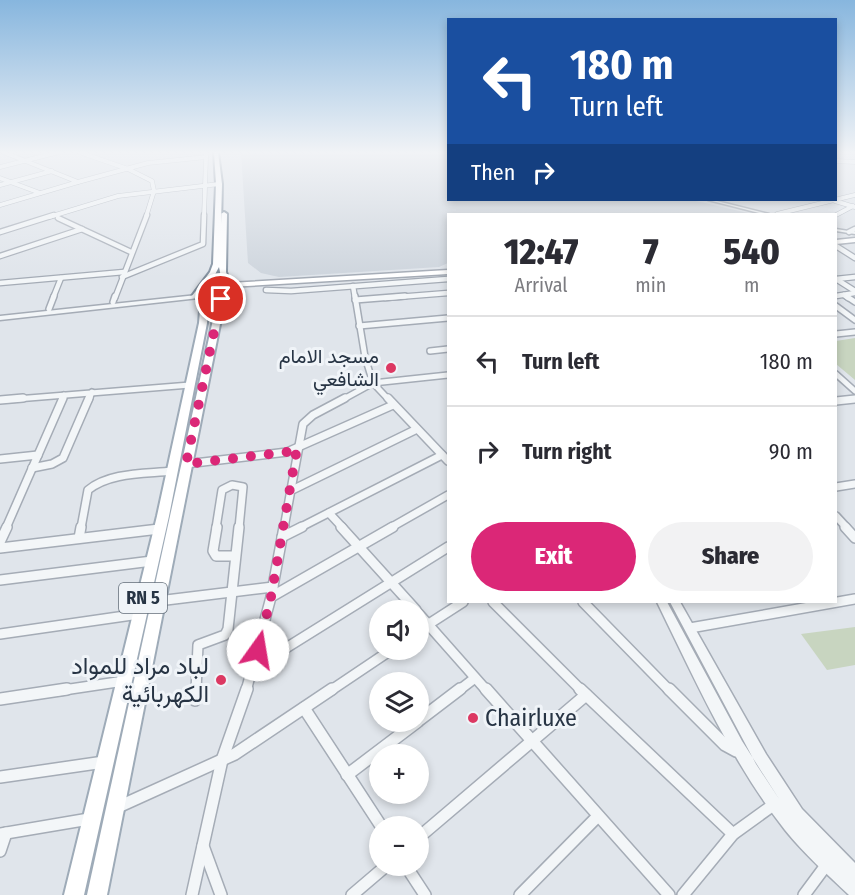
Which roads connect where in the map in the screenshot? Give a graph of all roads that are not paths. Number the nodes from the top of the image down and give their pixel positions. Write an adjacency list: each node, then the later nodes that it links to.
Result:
1 (154, 193): 25 (street)
2 (38, 194): 12 (street)
3 (149, 194): 21 (street)
4 (150, 194): 17 (street)
5 (205, 194): 28 (street)
6 (219, 194): 42 (main road, RN 5)
7 (224, 194): 37 (main road)
8 (855, 195): 9 (street)
9 (837, 200)
10 (714, 201): 14 (street)
11 (835, 201): 13 (street); 15 (street)
12 (0, 205)
13 (854, 207): 16 (street)
14 (763, 213)
15 (781, 213)
16 (837, 215)
17 (58, 218): 18 (street); 21 (street)
18 (82, 229): 25 (street); 26 (street)
19 (837, 230): 20 (street)
20 (853, 231)
21 (0, 234)
22 (855, 242): 23 (main road)
23 (837, 244)
24 (837, 245): 27 (street)
25 (131, 252): 28 (street)
26 (0, 256)
27 (855, 258)
28 (123, 275): 33 (street); 47 (street)
29 (447, 276): 37 (main road)
30 (447, 276): 38 (street)
31 (447, 276): 39 (main road)
32 (855, 277): 34 (street)
33 (61, 278): 36 (street); 50 (street)
34 (837, 279)
35 (837, 280): 40 (street)
36 (0, 283)
37 (227, 285): 42 (main road); 45 (main road)
38 (353, 286): 39 (street); 46 (street)
39 (266, 290): 45 (main road)
40 (855, 292): 43 (street)
41 (447, 293): 46 (street)
42 (201, 294): 45 (main road); 47 (street); 51 (street); 62 (main road, RN 5)
43 (844, 295): 44 (street); 48 (street)
44 (837, 296)
45 (226, 297): 76 (main road, RN 5)
46 (355, 300): 54 (street)
47 (113, 302): 50 (street)
48 (855, 302)
49 (837, 307): 53 (street)
50 (49, 309): 51 (street)
51 (0, 316)
52 (447, 318): 54 (street)
53 (855, 320)
54 (359, 326): 61 (street)
55 (855, 332): 56 (street)
56 (837, 334)
57 (447, 349): 58 (street)
58 (430, 351)
59 (447, 375): 61 (street)
60 (837, 375): 63 (street)
61 (373, 383): 69 (street); 71 (street)
62 (190, 386): 64 (street); 78 (main road, RN 5)
63 (855, 391)
64 (92, 393): 65 (street); 77 (street)
65 (64, 394): 67 (street); 72 (street)
66 (855, 399): 68 (street)
67 (0, 400)
68 (837, 402)
69 (393, 405): 70 (street); 71 (street)
70 (417, 429): 73 (street); 81 (street)
71 (297, 448): 76 (street); 81 (street)
72 (38, 455): 74 (street); 77 (street)
73 (442, 455): 75 (street); 83 (street)
74 (0, 459)
75 (447, 460)
76 (186, 464): 102 (main road, RN 5)
77 (32, 468): 89 (street)
78 (172, 471): 85 (main road, RN 5); 87 (street)
79 (855, 484): 80 (street)
80 (837, 487)
81 (290, 491): 86 (street)
82 (447, 496): 90 (street)
83 (329, 513): 86 (street); 90 (street)
84 (837, 517): 88 (street)
85 (159, 528): 87 (street); 94 (main road, RN 5)
86 (282, 537): 97 (street)
87 (80, 538): 91 (street)
88 (855, 538)
89 (0, 542)
90 (358, 546): 96 (street); 99 (street)
91 (0, 548)
92 (447, 548): 96 (street)
93 (235, 556): 93 (street); 98 (street)
94 (152, 561): 95 (street); 110 (main road, RN 5)
95 (0, 580)
96 (391, 583): 101 (street); 116 (street)
97 (273, 587): 98 (street); 99 (street)
98 (233, 592): 102 (street); 121 (street)
99 (271, 597): 116 (street)
100 (855, 599): 103 (street)
101 (406, 600)
102 (158, 601): 133 (main road, RN 5)
103 (837, 601)
104 (460, 603): 111 (street)
105 (494, 603): 119 (street)
106 (584, 603): 126 (street)
107 (663, 603): 126 (street)
108 (676, 603): 113 (street)
109 (809, 604): 113 (street)
110 (139, 614): 114 (street); 118 (main road, RN 5)
111 (429, 623)
112 (429, 625): 117 (street)
113 (690, 628): 127 (street)
114 (0, 634)
115 (376, 660): 122 (street)
116 (254, 668): 128 (street)
117 (475, 678): 123 (street); 125 (street)
118 (124, 681): 120 (street); 129 (main road, RN 5)
119 (586, 695): 125 (street); 139 (street)
120 (0, 699)
121 (195, 700)
122 (304, 708): 128 (street); 130 (street)
123 (429, 713)
124 (404, 732): 130 (street)
125 (531, 741): 135 (street); 137 (street)
126 (744, 755): 127 (street); 132 (street)
127 (761, 759): 132 (street)
128 (222, 760): 133 (street); 140 (street)
129 (105, 762): 131 (street); 136 (main road, RN 5)
130 (347, 775): 134 (street)
131 (0, 777)
132 (780, 801): 139 (street); 142 (street); 143 (street)
133 (115, 808): 148 (main road, RN 5)
134 (374, 816)
135 (598, 816): 153 (street); 154 (street)
136 (92, 819): 138 (street); 147 (main road, RN 5)
137 (429, 829)
138 (3, 834): 141 (street)
139 (733, 834): 155 (street)
140 (203, 846): 149 (street); 150 (street)
141 (0, 851)
142 (827, 864): 146 (street); 156 (street)
143 (855, 873)
144 (374, 876): 151 (street)
145 (413, 876): 152 (street)
146 (855, 890)
147 (74, 895)
148 (97, 895)
149 (192, 895)
150 (221, 895)
151 (352, 895)
152 (425, 895)
153 (520, 895)
154 (669, 895)
155 (683, 895)
156 (804, 895)

